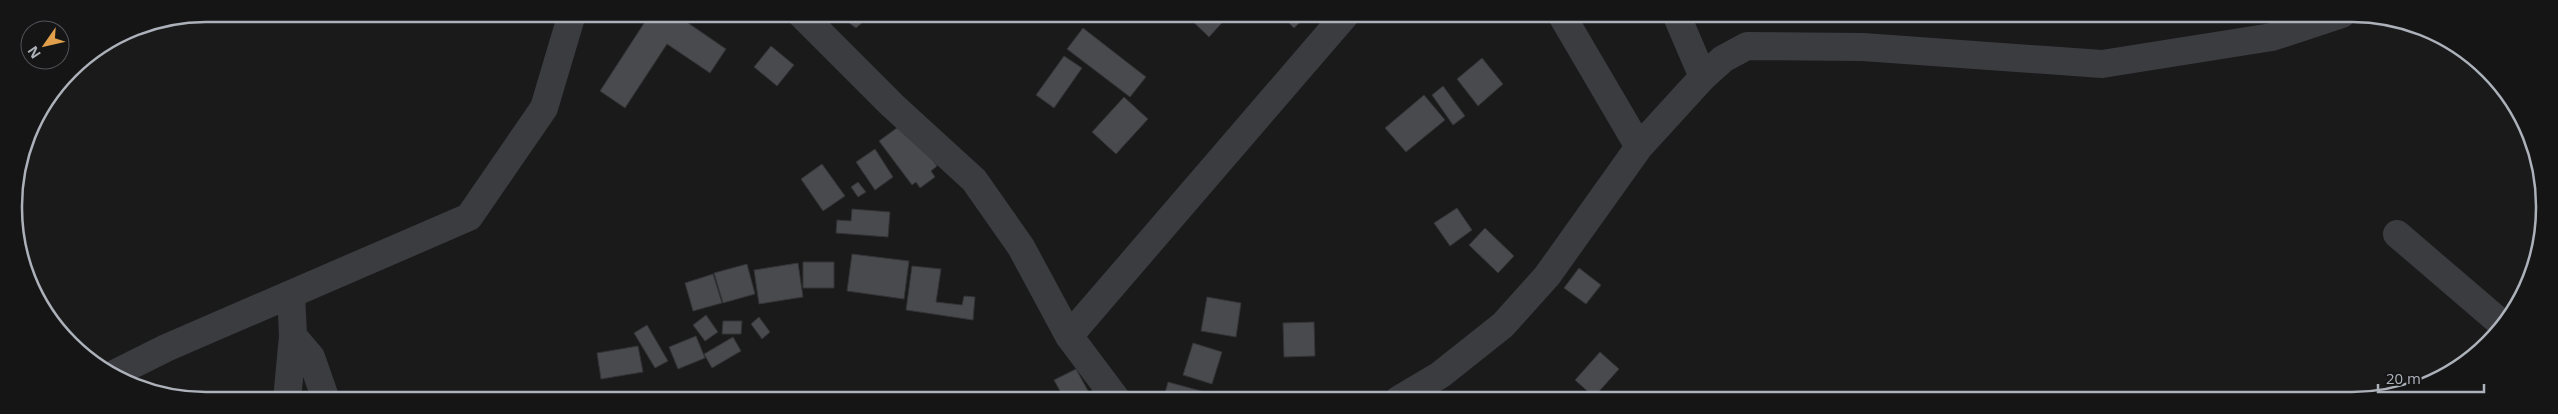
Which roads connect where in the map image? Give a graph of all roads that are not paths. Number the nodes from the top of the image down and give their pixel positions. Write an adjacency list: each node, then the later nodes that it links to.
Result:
1 (570, 22): 10 (street)
2 (809, 22): 13 (street)
3 (1339, 22): 13 (street)
4 (1566, 22): 8 (street)
5 (1679, 22): 7 (street)
6 (2318, 22): 7 (street)
7 (1703, 77): 8 (street)
8 (1639, 147): 18 (street)
9 (2397, 234): 11 (street)
10 (291, 294): 12 (street); 14 (street)
11 (2497, 319)
12 (293, 336): 15 (street); 16 (street)
13 (1069, 336): 17 (street)
14 (122, 370)
15 (288, 392)
16 (323, 392)
17 (1111, 392)
18 (1411, 392)

